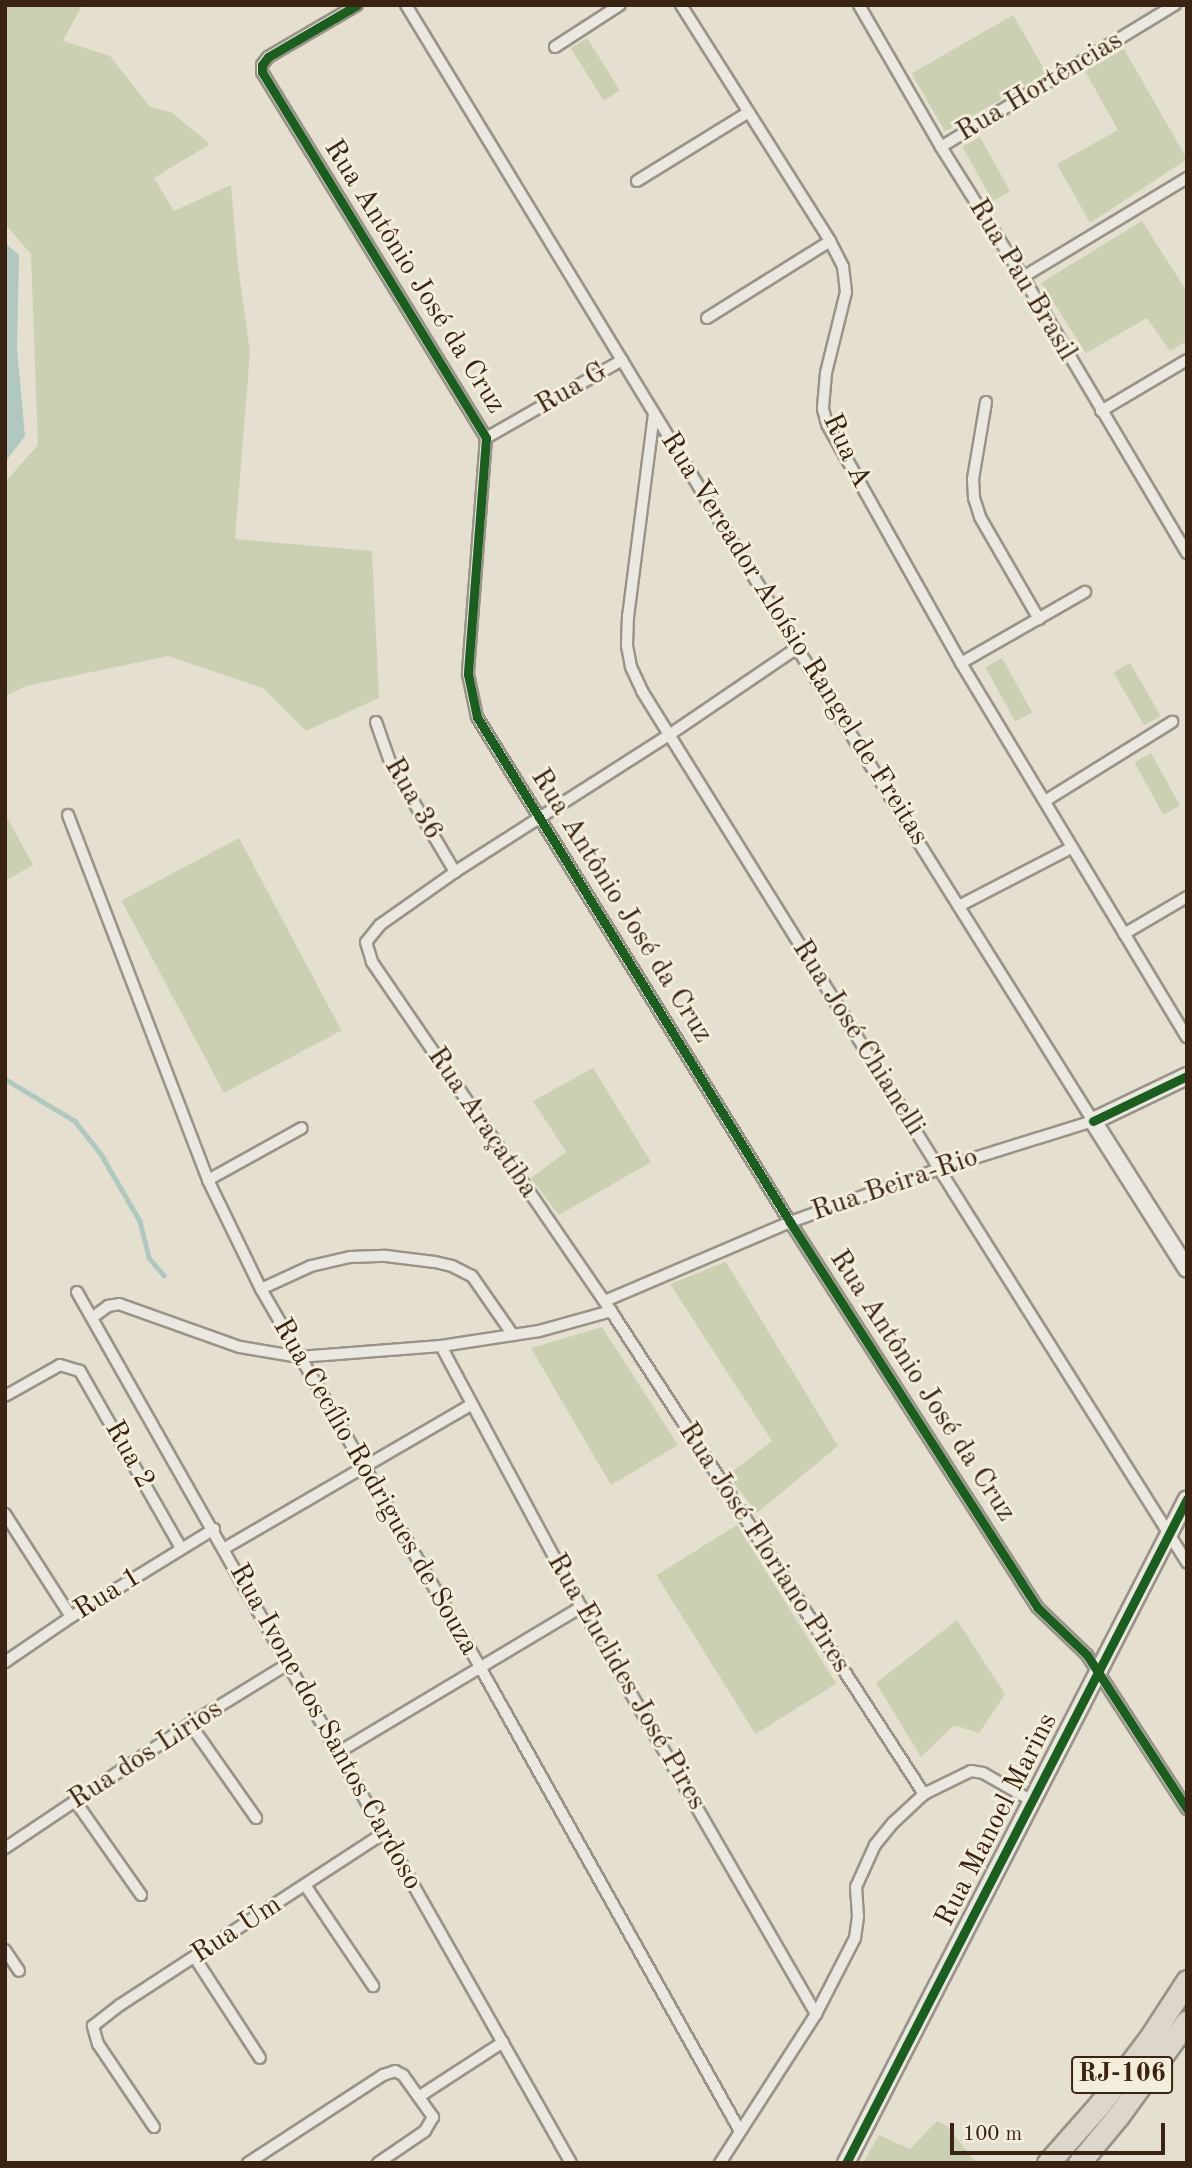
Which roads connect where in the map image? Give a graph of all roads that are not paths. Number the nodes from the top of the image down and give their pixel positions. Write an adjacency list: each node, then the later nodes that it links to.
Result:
1 (357, 5): 21 (street, Rua Antônio José da Cruz)
2 (406, 5): 16 (street, Rua Vereador Aloísio Rangel de Freitas)
3 (620, 5): 8 (street)
4 (681, 5): 9 (street, Rua A)
5 (874, 5): 7 (street)
6 (1175, 5): 10 (street, Rua Hortências)
7 (861, 8): 10 (street, Rua Pau Brasil)
8 (555, 47)
9 (747, 113): 12 (street); 13 (street, Rua A)
10 (941, 147): 14 (street, Rua Pau Brasil)
11 (1187, 178): 14 (street)
12 (637, 181)
13 (830, 241): 15 (street); 27 (street, Rua A)
14 (1023, 277): 19 (street, Rua Pau Brasil)
15 (707, 318)
16 (622, 360): 20 (street, Rua Vereador Aloísio Rangel de Freitas); 21 (street, Rua G)
17 (1187, 360): 19 (street)
18 (986, 402): 25 (street)
19 (1101, 411): 22 (street, Rua Pau Brasil)
20 (654, 414): 26 (street, Rua Vereador Aloísio Rangel de Freitas); 30 (street, Rua José Chianelli)
21 (486, 438): 33 (street, Rua Antônio José da Cruz)
22 (1184, 541): 23 (street, Rua Pau Brasil)
23 (1187, 553)
24 (1085, 592): 25 (street)
25 (1039, 619): 27 (street)
26 (797, 648): 30 (street); 37 (street, Rua Vereador Aloísio Rangel de Freitas)
27 (961, 663): 31 (street, Rua A)
28 (376, 722): 35 (street, Rua 36)
29 (1172, 722): 31 (street)
30 (669, 735): 33 (street); 43 (street, Rua José Chianelli)
31 (1045, 801): 34 (street, Rua A)
32 (68, 815): 44 (street, Rua Cecílio Rodrigues de Souza)
33 (541, 819): 35 (street); 45 (street, Rua Antônio José da Cruz)
34 (1071, 848): 37 (street); 38 (street, Rua A)
35 (455, 872): 49 (street, Rua Araçatiba)
36 (1187, 897): 38 (street)
37 (959, 906): 41 (street, Rua Vereador Aloísio Rangel de Freitas)
38 (1124, 934): 39 (street, Rua A)
39 (1187, 1037)
40 (1187, 1076): 41 (main road, Rua Beira-Rio)
41 (1093, 1121): 43 (street, Rua Beira-Rio); 46 (main road, Rua Vereador Aloísio Rangel de Freitas)
42 (302, 1128): 44 (street)
43 (939, 1168): 45 (street, Rua Beira-Rio); 60 (street, Rua José Chianelli)
44 (208, 1180): 47 (street, Rua Cecílio Rodrigues de Souza)
45 (790, 1222): 49 (street, Rua Beira-Rio); 69 (street, Rua Antônio José da Cruz)
46 (1187, 1269)
47 (261, 1289): 51 (street); 53 (street, Rua Cecílio Rodrigues de Souza)
48 (77, 1292): 50 (street, Rua Ivone dos Santos Cardoso)
49 (608, 1306): 51 (street, Rua Beira-Rio); 72 (street, Rua José Floriano Pires)
50 (93, 1317): 53 (street, Rua Beira-Rio); 59 (street, Rua Ivone dos Santos Cardoso)
51 (513, 1335): 52 (street, Rua Beira-Rio)
52 (441, 1346): 53 (street, Rua Beira-Rio); 55 (street, Rua Euclides José Pires)
53 (299, 1357): 56 (street, Rua Cecílio Rodrigues de Souza)
54 (5, 1396): 61 (street, Rua 2)
55 (471, 1405): 56 (street); 64 (street, Rua Euclides José Pires)
56 (362, 1467): 62 (street); 68 (street, Rua Cecílio Rodrigues de Souza)
57 (1187, 1499): 60 (main road, Rua Manoel Marins)
58 (5, 1514): 65 (street)
59 (214, 1529): 61 (street, Rua 1); 62 (street, Rua Ivone dos Santos Cardoso)
60 (1168, 1535): 63 (street, Rua José Chianelli); 69 (main road, Rua Manoel Marins)
61 (181, 1548): 65 (street, Rua 1)
62 (225, 1548): 67 (street, Rua Ivone dos Santos Cardoso)
63 (1187, 1562)
64 (581, 1606): 68 (street); 86 (street, Rua Euclides José Pires)
65 (71, 1616): 66 (street, Rua 1)
66 (5, 1662)
67 (288, 1664): 70 (street, Rua dos Lirios); 71 (street, Rua Ivone dos Santos Cardoso)
68 (480, 1667): 71 (street); 92 (street, Rua Cecílio Rodrigues de Souza)
69 (1099, 1673): 74 (main road, Rua Manoel Marins); 75 (street, Rua Antônio José da Cruz)
70 (190, 1724): 73 (street, Rua dos Lirios); 76 (street)
71 (340, 1752): 77 (street, Rua Ivone dos Santos Cardoso)
72 (924, 1794): 74 (street); 86 (street)
73 (75, 1801): 78 (street, Rua dos Lirios); 80 (street)
74 (1032, 1801): 97 (main road, Rua Manoel Marins)
75 (1187, 1809)
76 (256, 1818)
77 (384, 1833): 79 (street, Rua Um); 88 (street, Rua Ivone dos Santos Cardoso)
78 (5, 1848)
79 (306, 1885): 82 (street, Rua Um); 85 (street)
80 (141, 1895)
81 (5, 1950): 83 (street)
82 (195, 1958): 89 (street); 91 (street, Rua Um)
83 (19, 1970)
84 (1187, 1981): 98 (highway, RJ-106)
85 (373, 1986)
86 (816, 2014): 92 (street)
87 (1187, 2021): 99 (highway, RJ-106)
88 (503, 2042): 90 (street); 95 (street, Rua Ivone dos Santos Cardoso)
89 (260, 2058)
90 (420, 2096): 93 (street); 94 (street)
91 (154, 2127)
92 (740, 2131): 96 (street)
93 (248, 2163)
94 (377, 2163)
95 (571, 2163)
96 (720, 2163)
97 (846, 2163)
98 (1048, 2163)
99 (1079, 2163)

